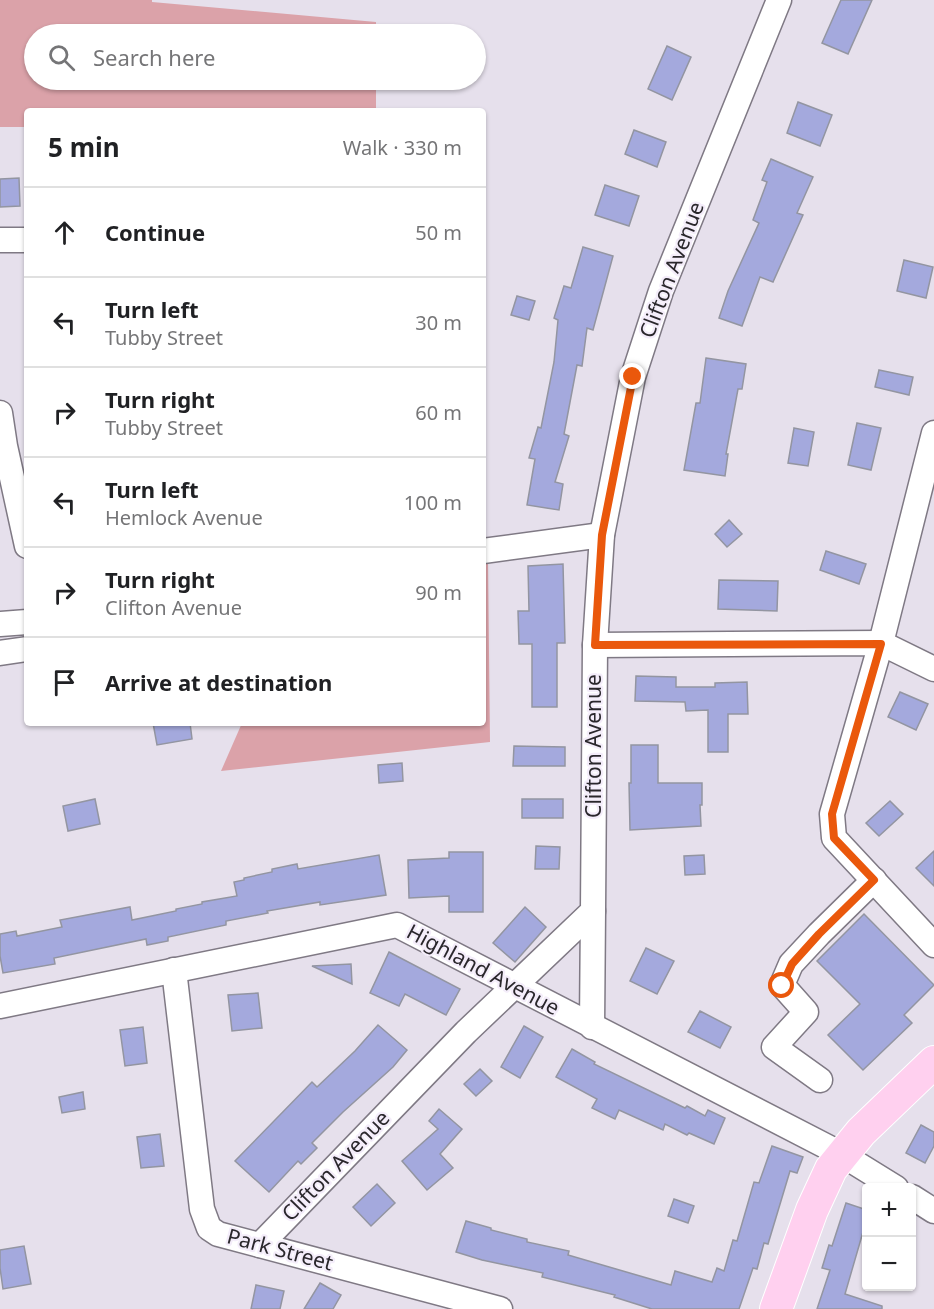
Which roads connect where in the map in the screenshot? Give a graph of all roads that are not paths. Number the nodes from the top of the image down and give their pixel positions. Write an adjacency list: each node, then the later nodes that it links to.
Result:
1 (779, 0): 7 (street, Clifton Avenue)
2 (0, 240): 3 (street)
3 (24, 240)
4 (0, 413): 6 (street)
5 (934, 433): 11 (street)
6 (24, 532)
7 (602, 535): 8 (street); 12 (street, Clifton Avenue)
8 (486, 551)
9 (24, 622): 10 (street)
10 (0, 624)
11 (881, 644): 12 (street); 15 (street); 16 (street)
12 (595, 645): 17 (street, Clifton Avenue)
13 (24, 649): 14 (street)
14 (0, 653)
15 (934, 669)
16 (874, 880): 18 (street); 24 (street)
17 (593, 911): 20 (street, Clifton Avenue); 22 (street, Clifton Avenue)
18 (934, 945)
19 (174, 970): 20 (street, Highland Avenue); 21 (street, Highland Avenue); 29 (street, Park Street)
20 (514, 986): 22 (street, Highland Avenue); 29 (street, Clifton Avenue)
21 (0, 1006)
22 (592, 1027): 25 (street, Highland Avenue)
23 (934, 1062): 25 (main road)
24 (820, 1080)
25 (841, 1154): 26 (street, Highland Avenue); 31 (main road)
26 (888, 1183)
27 (916, 1200): 28 (street)
28 (934, 1211)
29 (260, 1245): 30 (street, Park Street)
30 (500, 1309)
31 (776, 1309)

